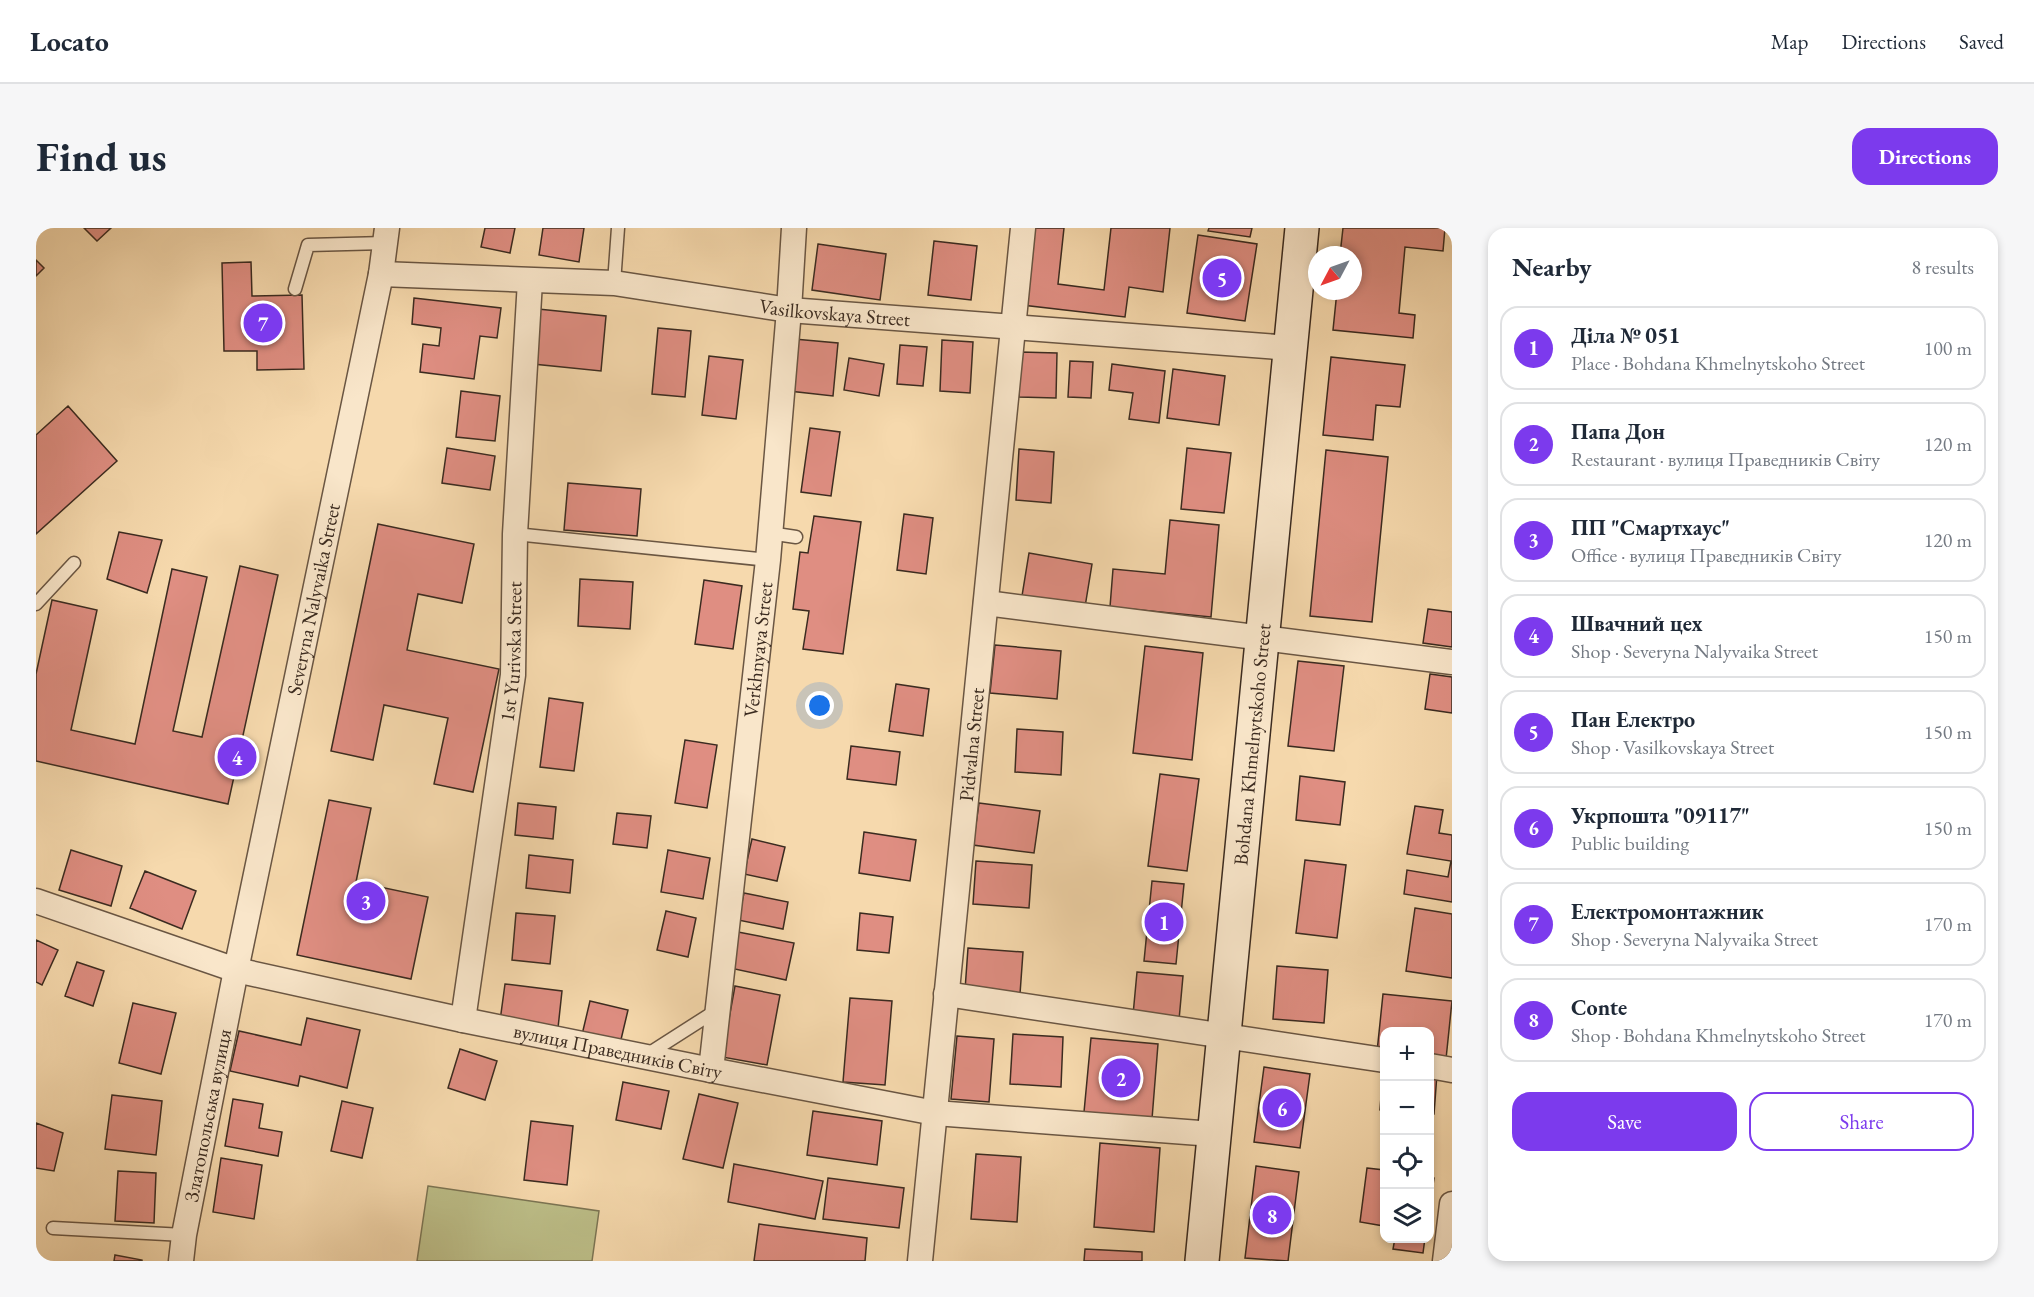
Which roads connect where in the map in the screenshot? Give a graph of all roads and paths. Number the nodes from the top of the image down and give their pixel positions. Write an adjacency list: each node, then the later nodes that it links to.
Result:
1 (618, 228): 8 (lane)
2 (794, 228): 10 (street, Verkhnyaya Street)
3 (1023, 228): 11 (street, Pidvalna Street)
4 (1302, 228): 12 (street, Bohdana Khmelnytskoho Street)
5 (386, 236): 6 (street, Severyna Nalyvaika Street); 9 (lane)
6 (381, 274): 7 (street, Vasilkovskaya Street); 23 (street, Severyna Nalyvaika Street)
7 (530, 281): 8 (street, Vasilkovskaya Street); 14 (street, 1st Yurivska Street)
8 (614, 283): 10 (street, Vasilkovskaya Street)
9 (295, 289)
10 (789, 310): 11 (street, Vasilkovskaya Street); 13 (street, Verkhnyaya Street)
11 (1013, 327): 12 (street, Vasilkovskaya Street); 18 (street, Pidvalna Street)
12 (1291, 348): 20 (street, Bohdana Khmelnytskoho Street)
13 (769, 533): 15 (lane); 16 (street, Verkhnyaya Street)
14 (515, 534): 16 (lane); 26 (street, 1st Yurivska Street)
15 (796, 537)
16 (768, 560): 25 (street, Verkhnyaya Street)
17 (74, 563): 19 (lane)
18 (986, 603): 20 (street); 24 (street, Pidvalna Street)
19 (36, 604)
20 (1262, 638): 21 (street); 27 (street, Bohdana Khmelnytskoho Street)
21 (1452, 662)
22 (36, 901): 23 (street, вулиця Праведників Світу)
23 (237, 970): 26 (street, вулиця Праведників Світу); 37 (street, Златопольська вулиця)
24 (946, 994): 27 (street); 33 (street, Pidvalna Street)
25 (717, 1010): 28 (lane); 31 (street, Verkhnyaya Street)
26 (463, 1020): 28 (street, вулиця Праведників Світу)
27 (1223, 1035): 29 (street); 34 (street, Bohdana Khmelnytskoho Street)
28 (644, 1056): 31 (street, вулиця Праведників Світу)
29 (1380, 1059)
30 (1434, 1067): 32 (street)
31 (711, 1070): 33 (street, вулиця Праведників Світу)
32 (1452, 1070)
33 (935, 1113): 34 (street, вулиця Праведників Світу); 39 (street, Pidvalna Street)
34 (1213, 1134): 40 (street, Bohdana Khmelnytskoho Street)
35 (1452, 1204): 41 (street)
36 (53, 1228): 37 (lane)
37 (184, 1235): 38 (street, Златопольська вулиця)
38 (181, 1261)
39 (920, 1261)
40 (1202, 1261)
41 (1445, 1261)

